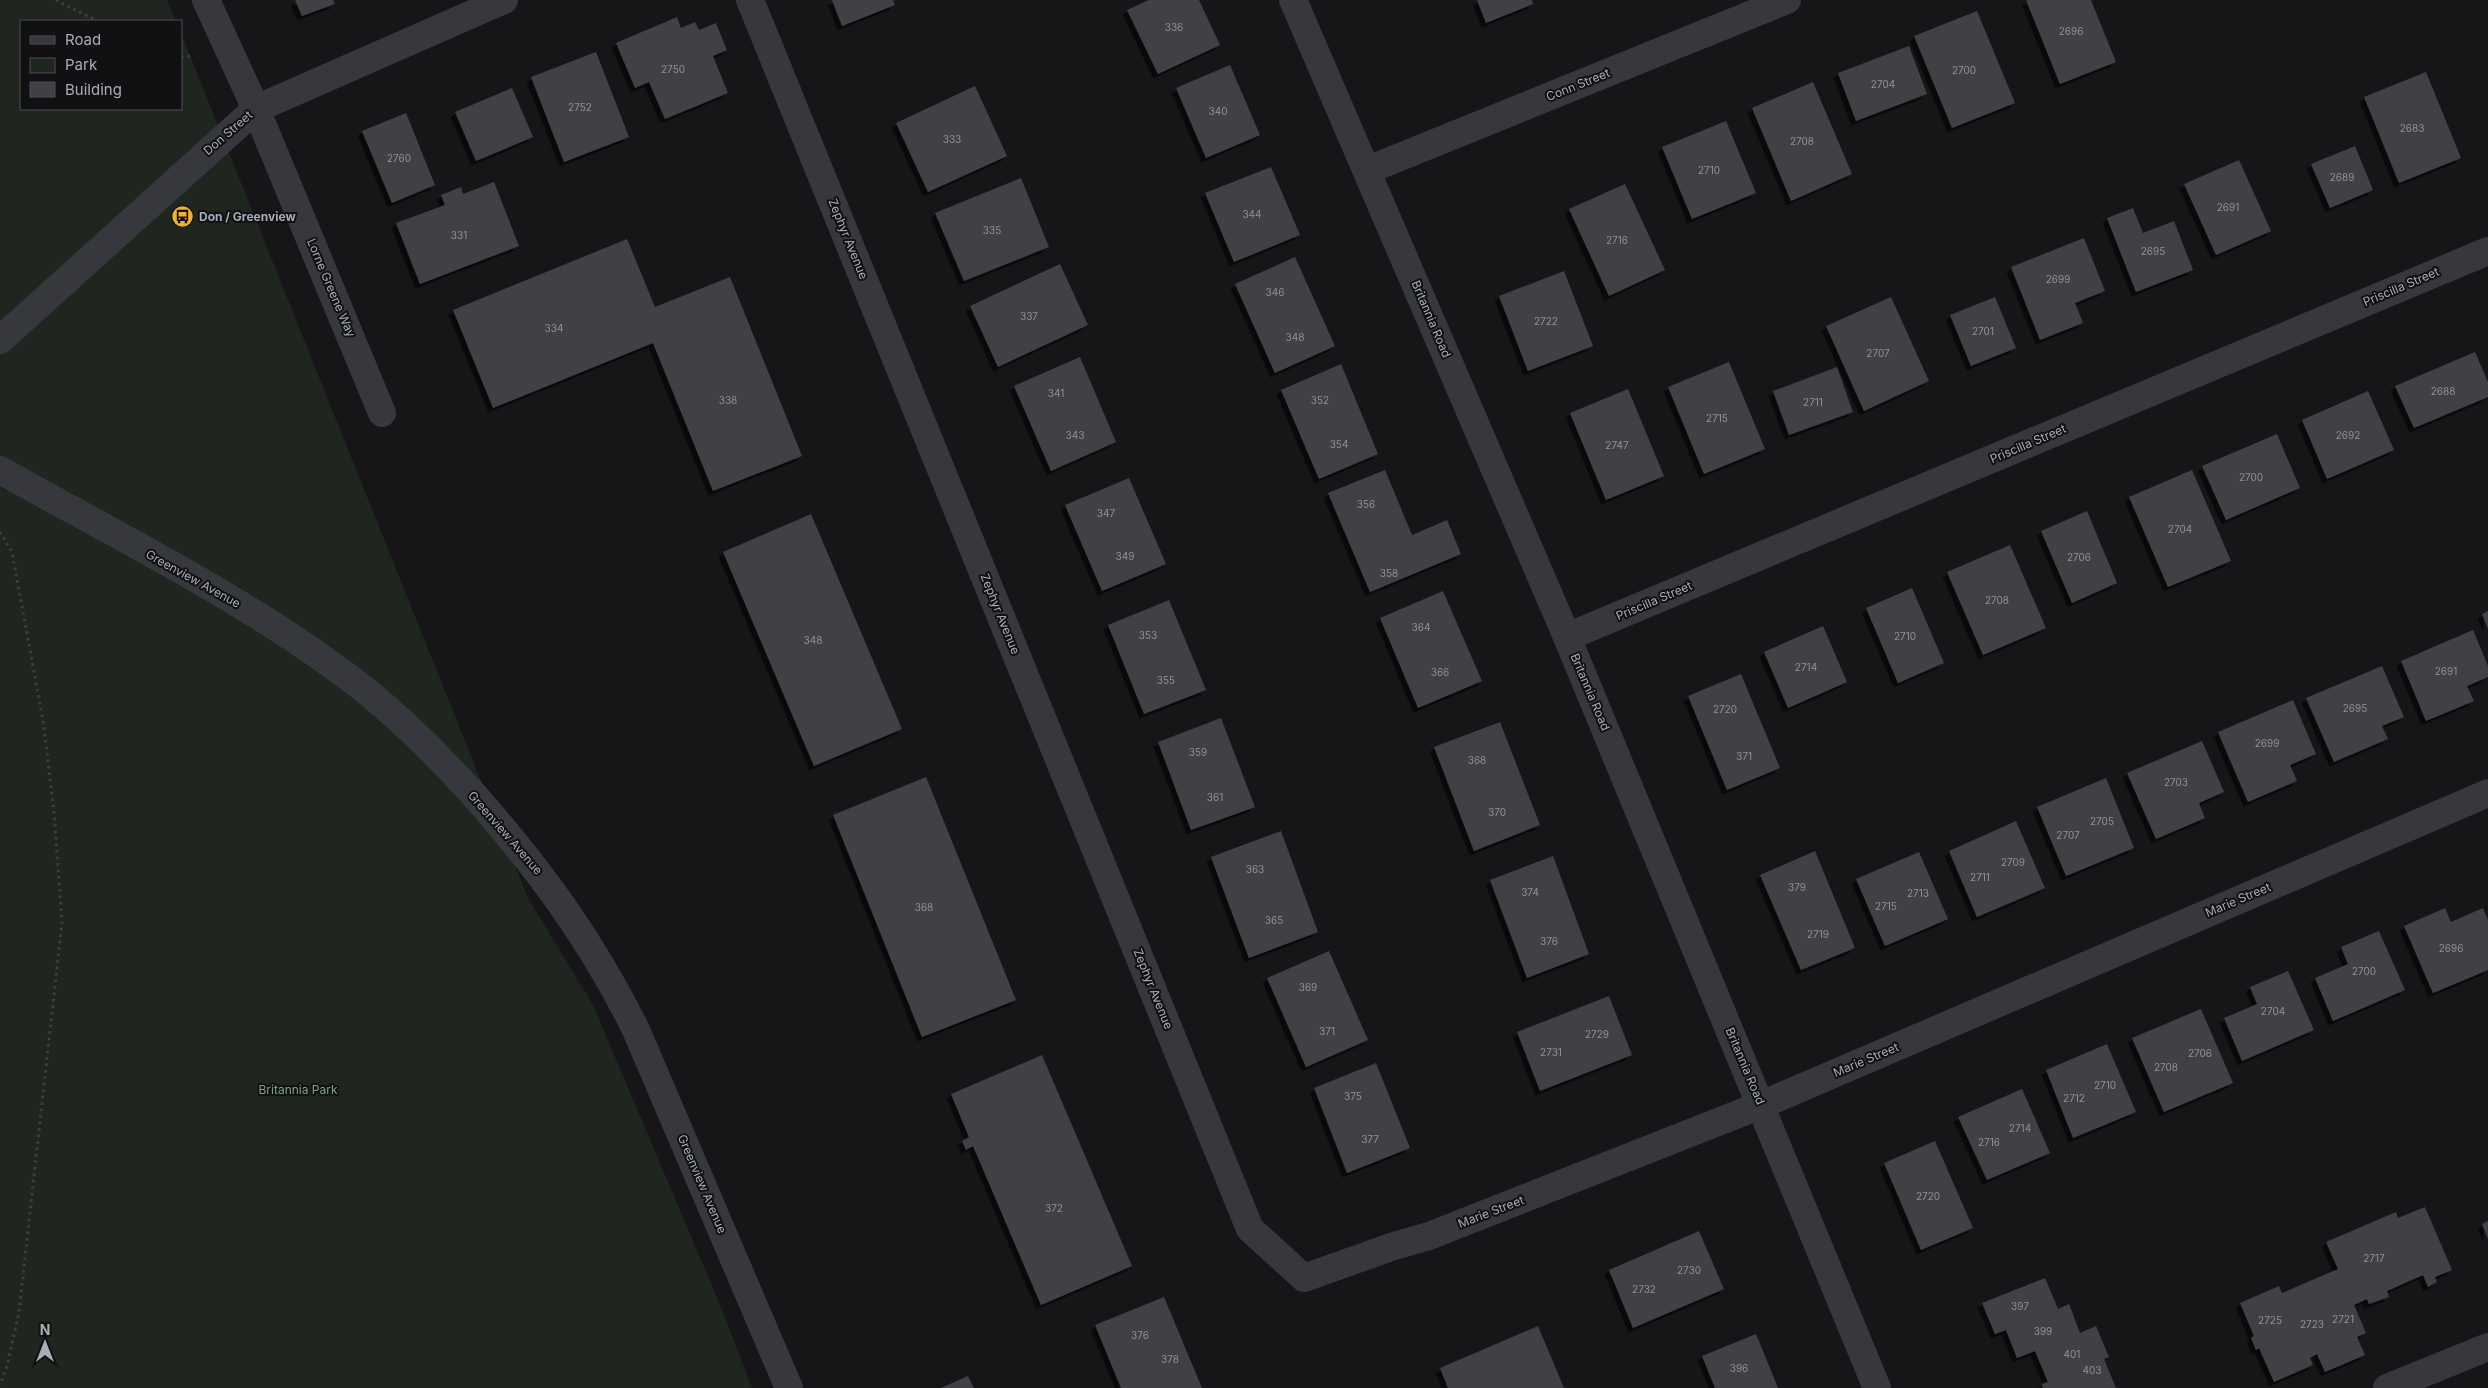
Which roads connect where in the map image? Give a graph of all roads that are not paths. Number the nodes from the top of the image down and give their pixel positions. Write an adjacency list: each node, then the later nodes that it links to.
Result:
1 (206, 0): 6 (street, Lorne Greene Way)
2 (504, 0): 6 (street, Don Street)
3 (750, 0): 15 (street, Zephyr Avenue)
4 (1293, 0): 7 (street, Britannia Road)
5 (1787, 0): 7 (street, Conn Street)
6 (256, 108): 9 (street, Don Street); 10 (street, Lorne Greene Way)
7 (1368, 170): 12 (street, Britannia Road)
8 (2488, 251): 12 (street, Priscilla Street)
9 (0, 340)
10 (382, 413)
11 (0, 470): 17 (street, Greenview Avenue)
12 (1568, 637): 14 (street, Britannia Road)
13 (2488, 793): 14 (street, Marie Street)
14 (1761, 1105): 15 (street, Marie Street); 18 (street, Britannia Road)
15 (1250, 1229)
16 (2488, 1347): 19 (street)
17 (789, 1388)
18 (1877, 1388)
19 (2387, 1388)

